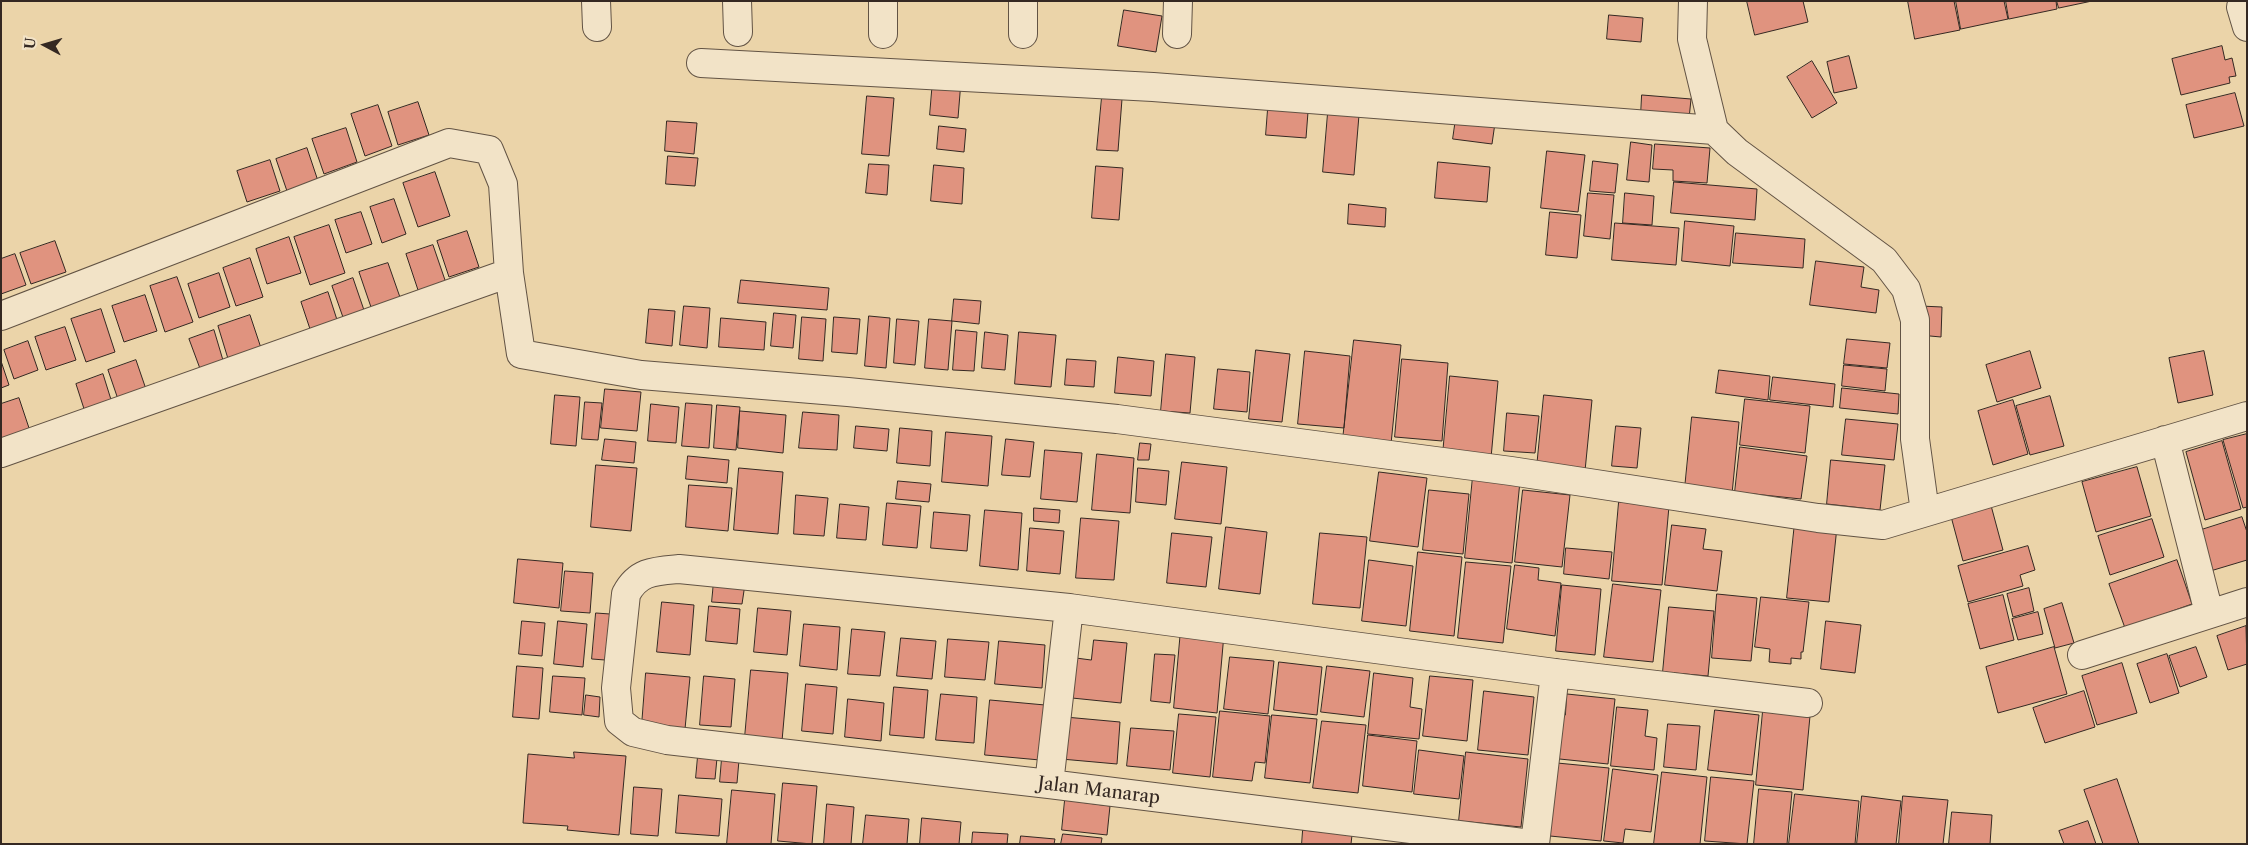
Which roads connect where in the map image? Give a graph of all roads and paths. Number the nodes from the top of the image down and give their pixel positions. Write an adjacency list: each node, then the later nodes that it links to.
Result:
1 (738, 1): 6 (street)
2 (883, 1): 7 (street)
3 (1023, 1): 8 (street)
4 (1178, 1): 9 (street)
5 (1692, 1): 11 (street)
6 (738, 32)
7 (883, 34)
8 (1023, 34)
9 (1177, 34)
10 (701, 63): 11 (street)
11 (1714, 130): 17 (street)
12 (509, 272): 13 (street); 16 (street); 17 (street)
13 (1, 316)
14 (2247, 416): 15 (street)
15 (2165, 440): 17 (street); 20 (street)
16 (1, 453)
17 (1925, 512)
18 (2247, 602): 20 (street)
19 (1069, 608): 22 (street, Jalan Manarap); 24 (street); 24 (street, Jalan Manarap)
20 (2209, 613): 21 (street)
21 (2082, 655)
22 (1555, 673): 23 (street, Jalan Manarap); 26 (street)
23 (1808, 703)
24 (1049, 784): 25 (street, Jalan Manarap)
25 (1531, 844)
26 (1535, 844)

